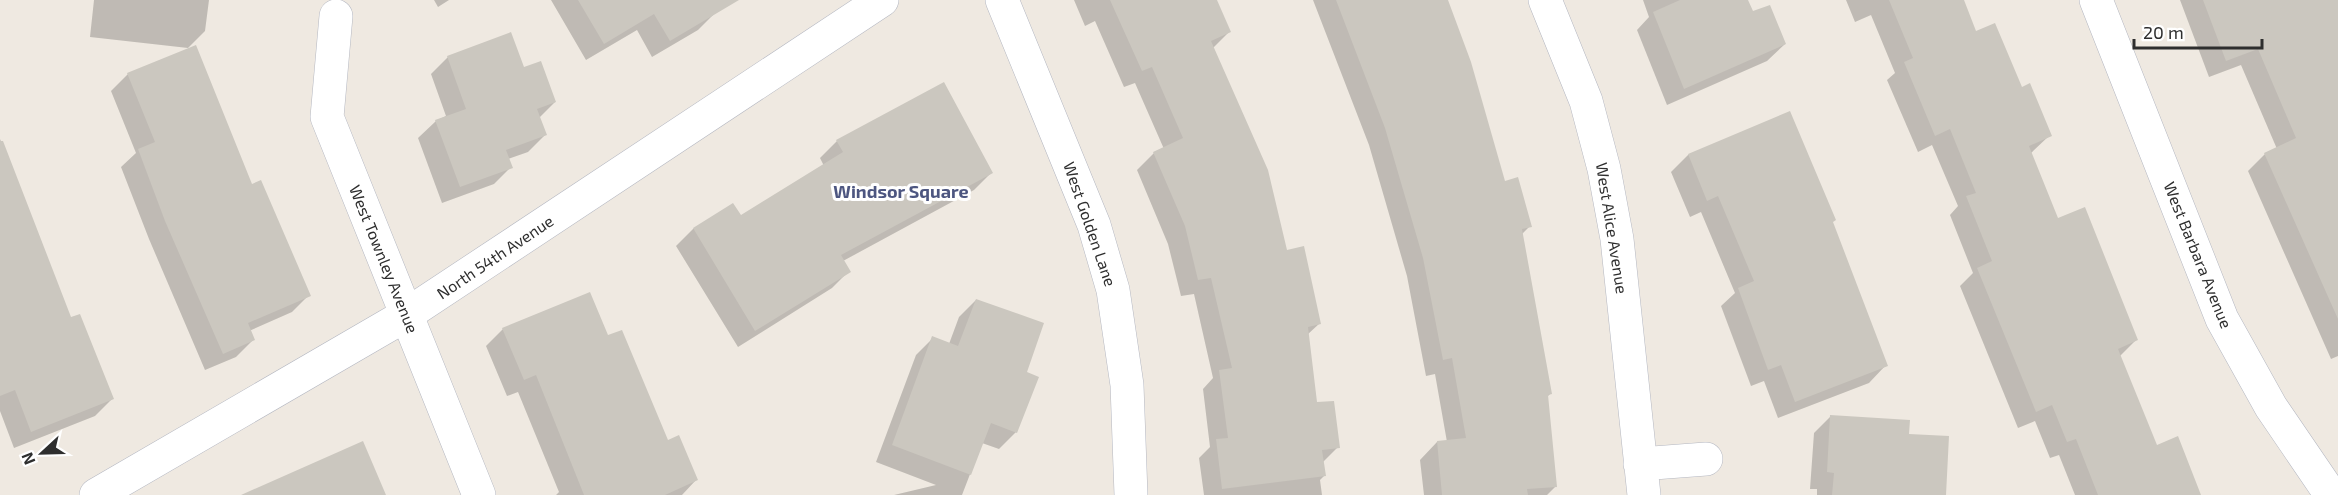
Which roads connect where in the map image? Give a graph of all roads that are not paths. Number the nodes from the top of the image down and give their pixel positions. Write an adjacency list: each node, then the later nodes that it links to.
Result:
1 (882, 0): 6 (street, North 54th Avenue)
2 (1002, 0): 11 (street, West Golden Lane)
3 (1545, 0): 8 (street, West Alice Avenue)
4 (2096, 0): 12 (street, West Barbara Avenue)
5 (336, 16): 6 (street, West Townley Avenue)
6 (406, 315): 9 (street, North 54th Avenue); 10 (street, West Townley Avenue)
7 (1706, 459): 8 (street, West Alice Avenue)
8 (1642, 480)
9 (96, 495)
10 (479, 495)
11 (1131, 495)
12 (2331, 495)

